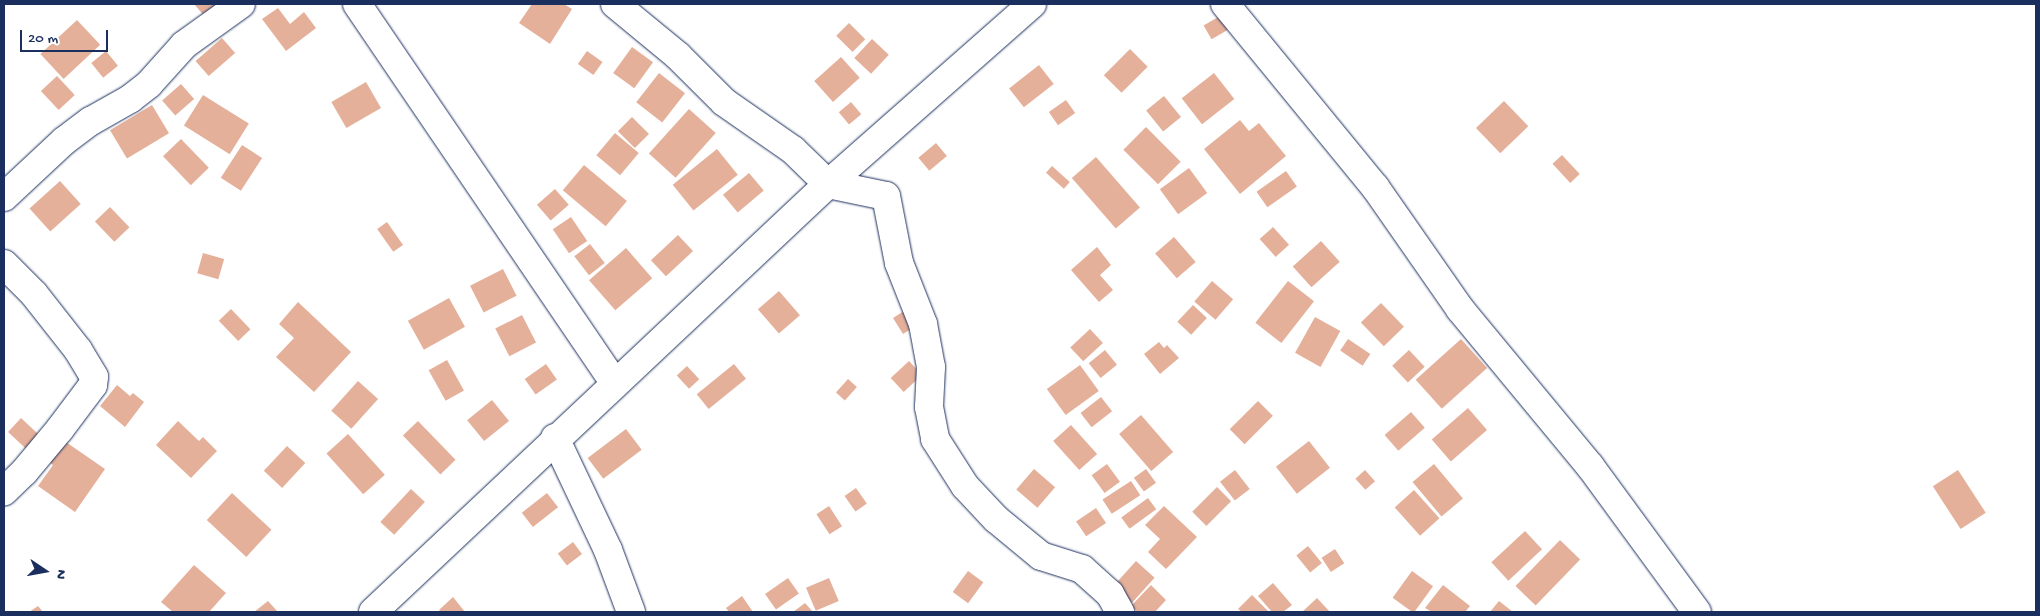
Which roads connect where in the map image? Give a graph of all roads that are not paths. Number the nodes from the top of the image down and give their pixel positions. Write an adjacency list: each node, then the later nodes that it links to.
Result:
1 (241, 4): 7 (street)
2 (357, 4): 9 (street)
3 (615, 4): 6 (street)
4 (1032, 4): 6 (street)
5 (1225, 4): 15 (street)
6 (828, 184): 9 (street); 14 (street)
7 (4, 196)
8 (4, 264): 11 (street)
9 (614, 382): 10 (street)
10 (555, 438): 12 (street); 13 (street)
11 (4, 491)
12 (372, 612)
13 (631, 612)
14 (1120, 612)
15 (1696, 612)

